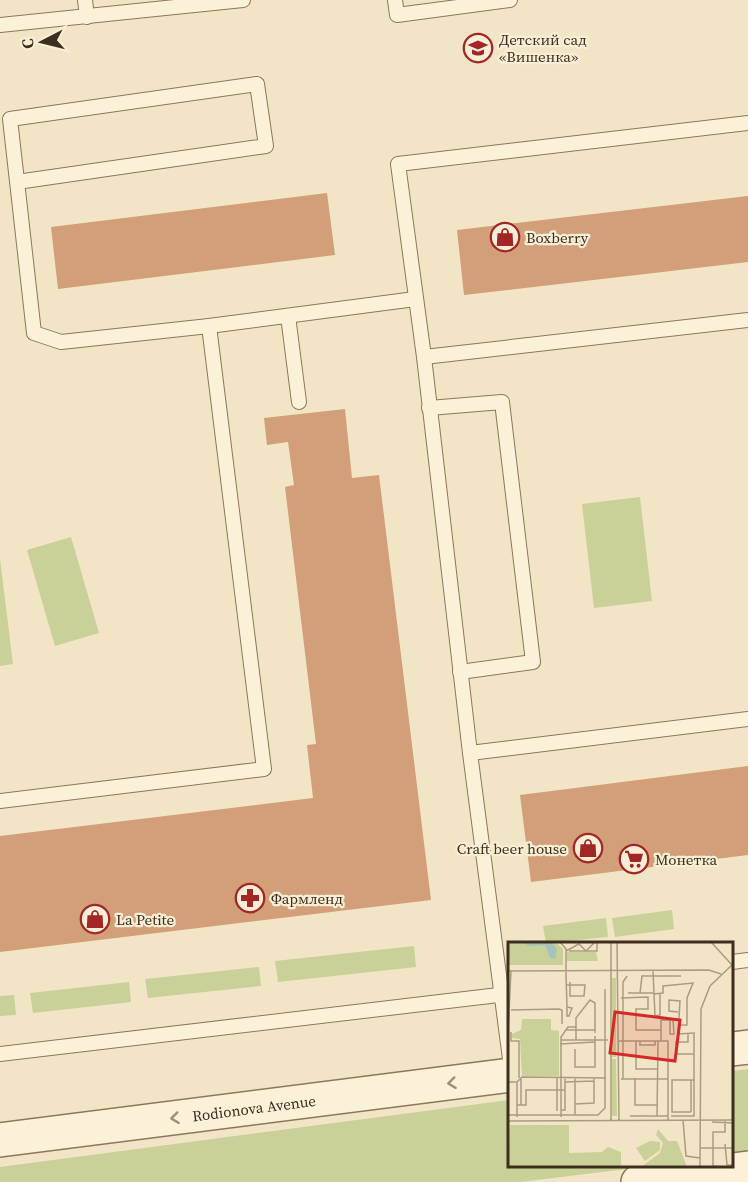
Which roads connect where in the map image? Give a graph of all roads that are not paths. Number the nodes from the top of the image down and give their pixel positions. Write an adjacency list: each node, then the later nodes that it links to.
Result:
1 (85, 0): 5 (lane)
2 (243, 0): 5 (lane)
3 (395, 0): 4 (lane)
4 (510, 0)
5 (87, 17): 6 (lane)
6 (0, 25)
7 (748, 123): 9 (lane)
8 (17, 182): 8 (lane); 12 (lane)
9 (416, 299): 10 (lane); 13 (lane)
10 (288, 316): 12 (lane); 14 (lane)
11 (748, 320): 13 (lane)
12 (209, 326): 19 (lane)
13 (424, 357): 15 (lane)
14 (299, 402)
15 (429, 408): 16 (lane); 16 (lane)
16 (460, 672): 18 (lane)
17 (748, 719): 18 (lane)
18 (470, 753): 22 (lane)
19 (0, 801)
20 (748, 960): 21 (lane)
21 (733, 962)
22 (505, 994): 23 (lane); 26 (lane)
23 (508, 1033)
24 (748, 1047): 25 (street)
25 (733, 1049)
26 (0, 1054)
27 (508, 1075): 28 (street, Rodionova Avenue, one-way to 28)
28 (0, 1140)
29 (748, 1168): 30 (street)
30 (638, 1182)

